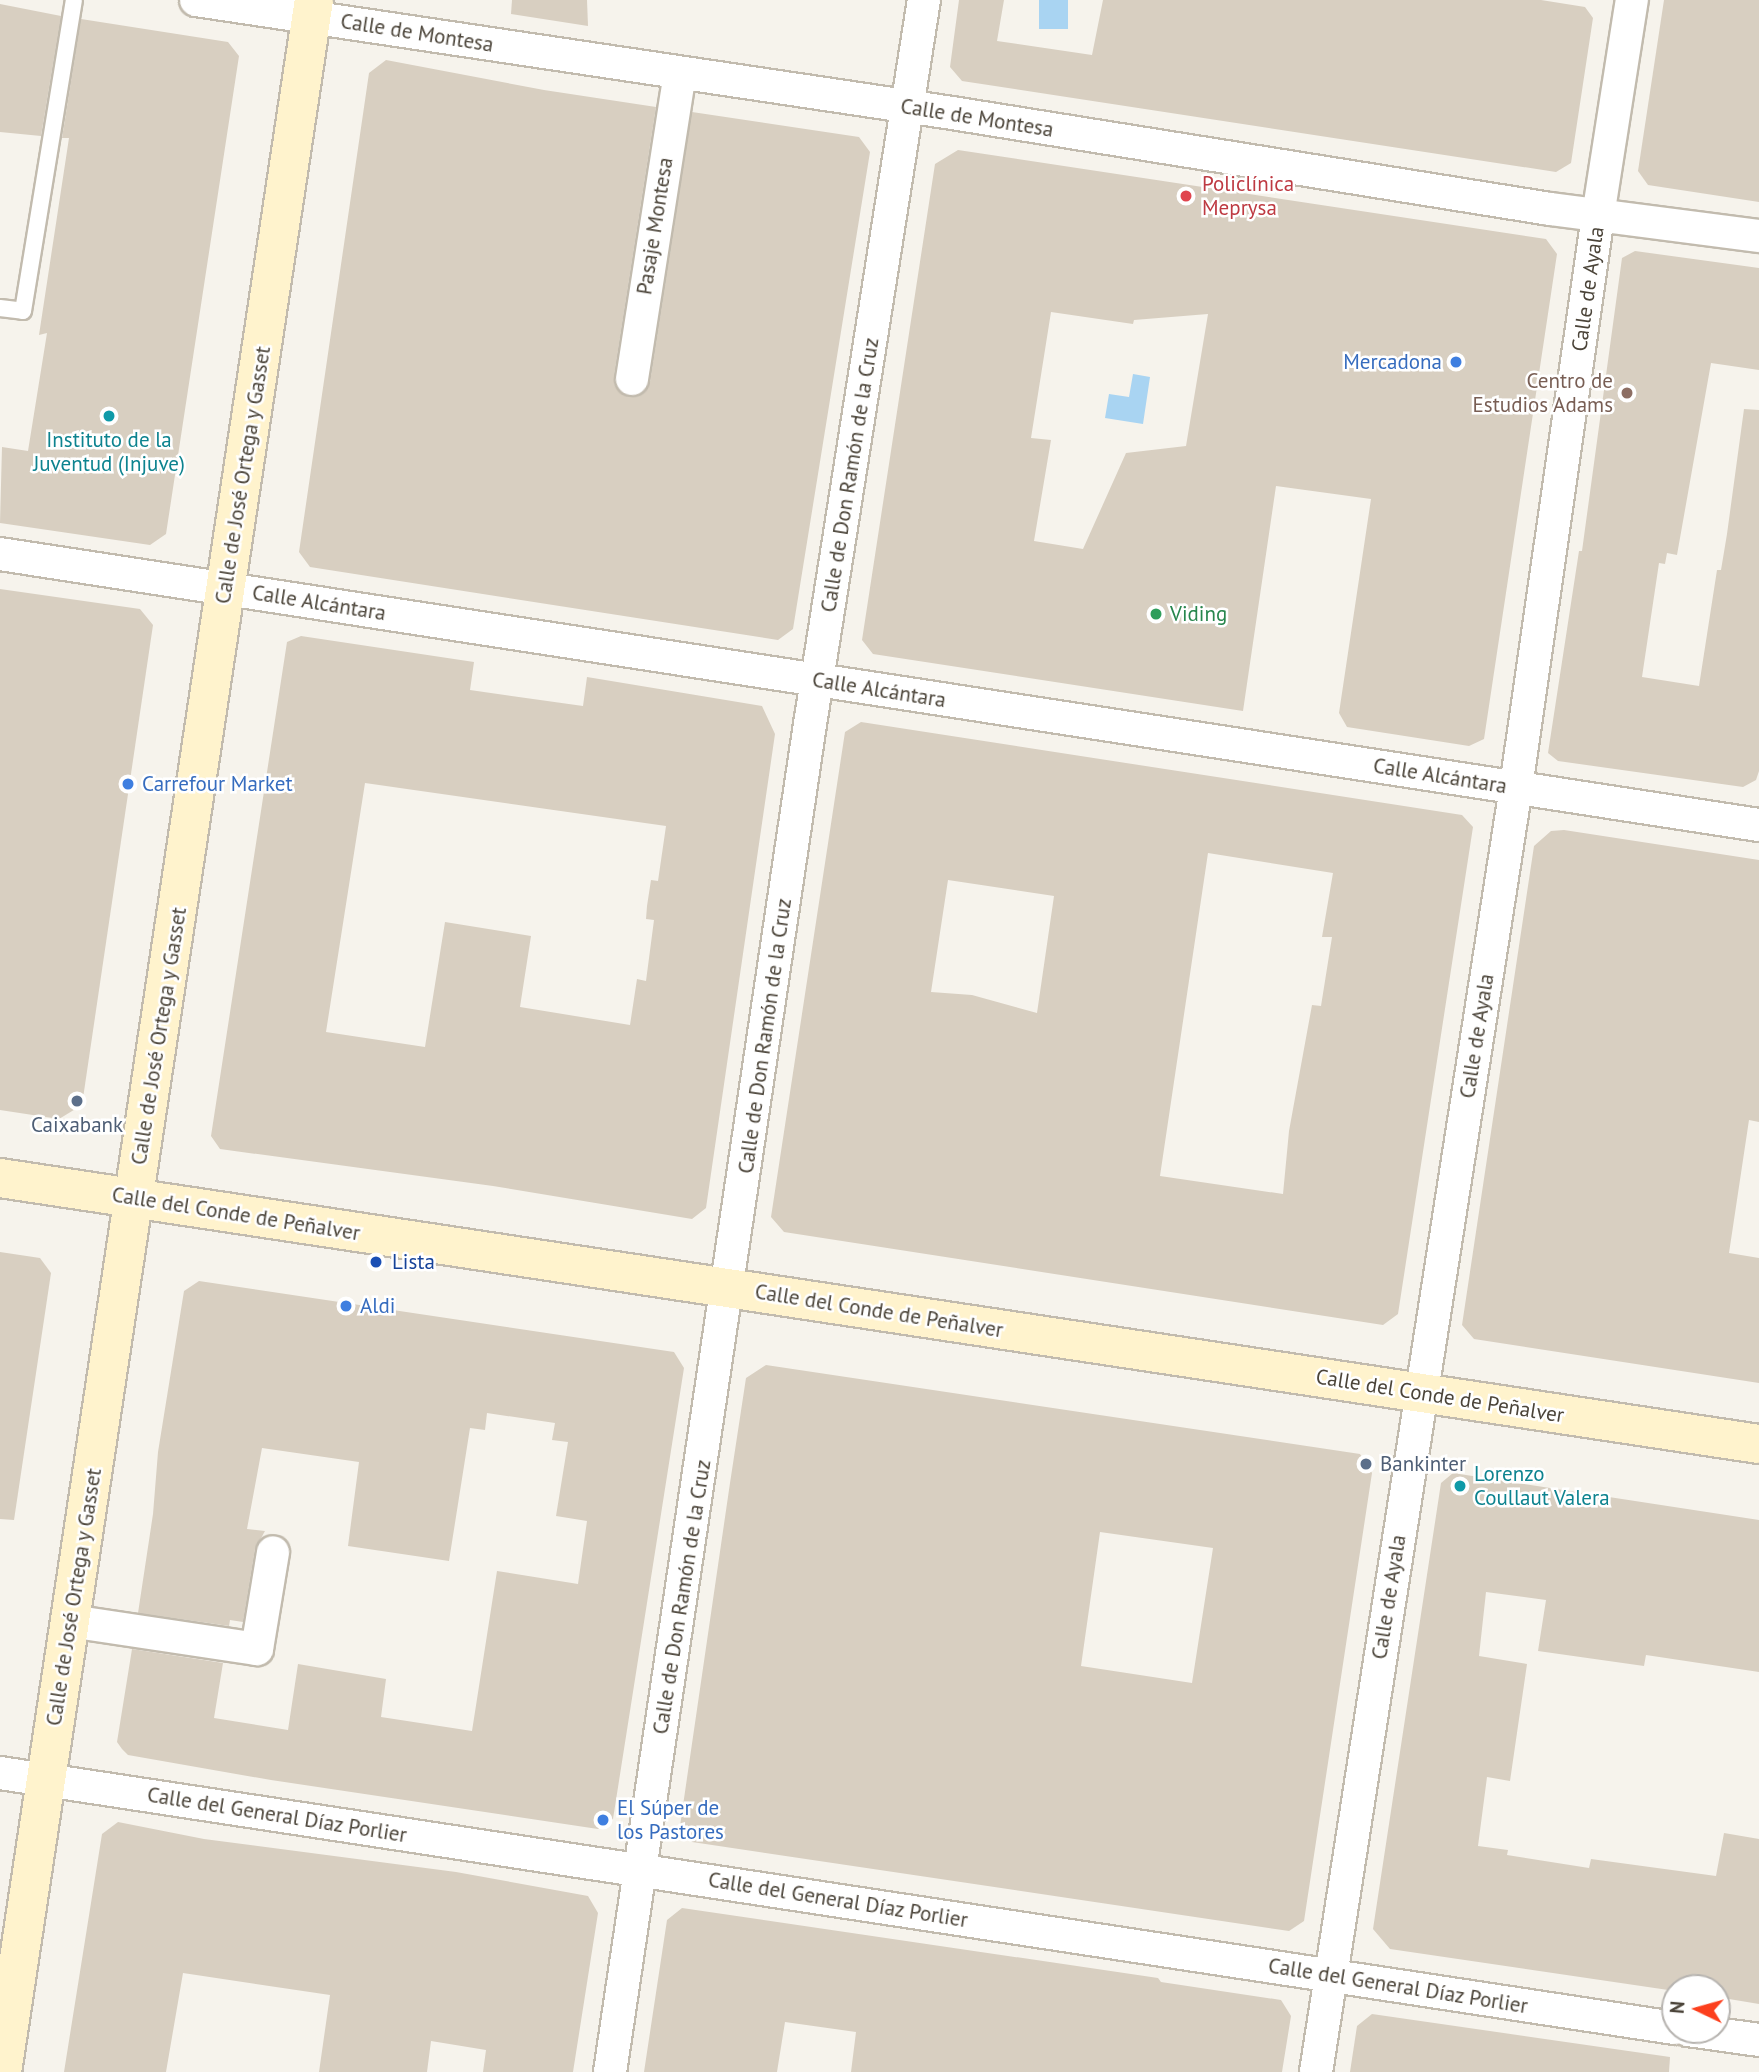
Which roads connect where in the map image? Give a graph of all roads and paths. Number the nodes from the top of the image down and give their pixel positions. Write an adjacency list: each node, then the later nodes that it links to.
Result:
1 (74, 0): 10 (lane)
2 (195, 0): 5 (street, Calle de Montesa)
3 (924, 0): 7 (street, Calle de Don Ramón de la Cruz)
4 (1632, 0): 8 (street, Calle de Ayala)
5 (313, 9): 6 (street, Calle de Montesa); 13 (street, Calle de José Ortega y Gasset)
6 (680, 74): 7 (street, Calle de Montesa); 11 (street, Pasaje Montesa)
7 (907, 107): 8 (street, Calle de Montesa); 14 (street, Calle de Don Ramón de la Cruz)
8 (1598, 216): 9 (street, Calle de Montesa); 15 (street, Calle de Ayala)
9 (1759, 236)
10 (0, 308)
11 (632, 379)
12 (0, 554): 13 (street, Calle Alcántara)
13 (226, 589): 14 (street, Calle Alcántara); 18 (street, Calle de José Ortega y Gasset)
14 (817, 680): 15 (street, Calle Alcántara); 19 (street, Calle de Don Ramón de la Cruz)
15 (1516, 788): 16 (street, Calle Alcántara); 20 (street, Calle de Ayala)
16 (1759, 825)
17 (0, 1178): 18 (street, Calle del Conde de Peñalver)
18 (135, 1198): 19 (street, Calle del Conde de Peñalver); 23 (street, Calle de José Ortega y Gasset)
19 (729, 1288): 20 (street, Calle del Conde de Peñalver); 26 (street, Calle de Don Ramón de la Cruz)
20 (1421, 1393): 21 (street, Calle del Conde de Peñalver); 27 (street, Calle de Ayala)
21 (1759, 1444)
22 (273, 1552): 23 (street)
23 (71, 1621): 25 (street, Calle de José Ortega y Gasset)
24 (0, 1773): 25 (street, Calle del General Díaz Porlier)
25 (46, 1780): 26 (street, Calle del General Díaz Porlier); 31 (street, Calle de José Ortega y Gasset)
26 (641, 1870): 27 (street, Calle del General Díaz Porlier); 32 (street, Calle de Don Ramón de la Cruz)
27 (1331, 1976): 28 (street, Calle del General Díaz Porlier); 33 (street, Calle de Ayala)
28 (1661, 2026)
29 (1731, 2036): 30 (street)
30 (1759, 2040)
31 (2, 2072)
32 (610, 2072)
33 (1316, 2072)

